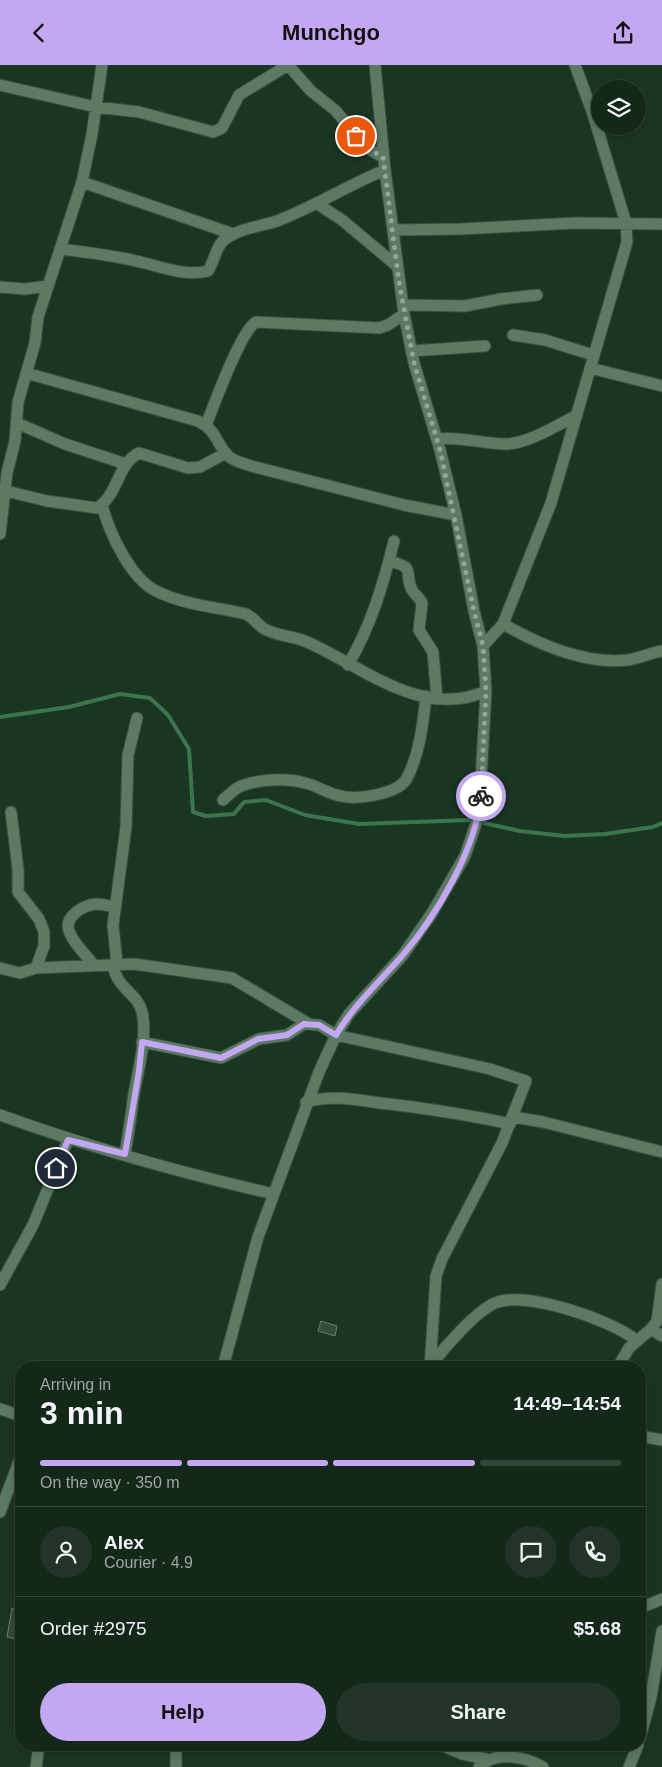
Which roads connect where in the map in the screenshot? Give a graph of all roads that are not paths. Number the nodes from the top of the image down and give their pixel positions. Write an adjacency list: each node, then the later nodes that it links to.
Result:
1 (102, 65): 6 (street)
2 (288, 65): 6 (street); 7 (street)
3 (375, 65): 7 (street)
4 (575, 65): 11 (street)
5 (0, 85): 6 (street)
6 (96, 107): 9 (street)
7 (383, 157): 8 (street)
8 (384, 170): 10 (street); 13 (street)
9 (82, 181): 14 (street); 15 (street)
10 (316, 203): 14 (street); 16 (street)
11 (626, 223): 12 (street); 13 (street); 24 (street)
12 (662, 224)
13 (393, 230): 16 (street)
14 (233, 235): 15 (street)
15 (60, 249): 17 (street)
16 (396, 266): 20 (street)
17 (48, 286): 18 (street); 26 (street)
18 (0, 287)
19 (537, 295): 20 (street)
20 (403, 309): 23 (street); 30 (street)
21 (513, 335): 24 (street)
22 (485, 346): 23 (street)
23 (411, 351): 31 (street)
24 (594, 355): 25 (street)
25 (590, 368): 27 (street); 28 (street)
26 (26, 373): 29 (street); 30 (street)
27 (662, 386)
28 (577, 415): 31 (street); 41 (street)
29 (17, 423): 33 (street); 34 (street)
30 (206, 425): 32 (street)
31 (437, 439): 37 (street)
32 (226, 453): 33 (street); 37 (street)
33 (126, 464): 36 (street)
34 (3, 475): 35 (street)
35 (6, 491): 36 (street); 38 (street)
36 (102, 505): 44 (street)
37 (456, 515): 42 (street)
38 (0, 534)
39 (394, 541): 40 (street)
40 (389, 561): 44 (street); 46 (street)
41 (503, 624): 42 (street); 43 (street)
42 (483, 646): 45 (street)
43 (662, 651)
44 (348, 665): 46 (street)
45 (486, 691): 46 (street); 56 (street)
46 (432, 697): 48 (street)
47 (137, 718): 50 (street)
48 (223, 800)
49 (12, 812): 54 (street)
50 (115, 907): 51 (street); 52 (street)
51 (115, 964): 52 (street); 55 (street); 57 (street)
52 (94, 965): 54 (street)
53 (0, 968): 54 (street)
54 (36, 968)
55 (309, 1024): 56 (street); 57 (street)
56 (336, 1035): 58 (street); 60 (street)
57 (142, 1042): 63 (street)
58 (306, 1102): 60 (street); 64 (street)
59 (0, 1115): 61 (street)
60 (511, 1121): 62 (street); 71 (street)
61 (68, 1140): 63 (street); 65 (street)
62 (662, 1152)
63 (125, 1154): 64 (street)
64 (274, 1194): 70 (street)
65 (1, 1281)
66 (662, 1284): 67 (street)
67 (651, 1329): 68 (street); 69 (street)
68 (662, 1336)
69 (636, 1340): 72 (street); 73 (street)
70 (225, 1361)
71 (430, 1361)
72 (435, 1361)
73 (622, 1361)
74 (0, 1409): 75 (street)
75 (15, 1414)
76 (646, 1437): 77 (street)
77 (662, 1440)
78 (15, 1472): 79 (street)
79 (0, 1512)
80 (662, 1599): 81 (street)
81 (646, 1606)
82 (662, 1631): 83 (street)
83 (646, 1716)
84 (39, 1751): 89 (street)
85 (176, 1751): 90 (street)
86 (455, 1751): 88 (street)
87 (636, 1751): 92 (street)
88 (483, 1763): 91 (street)
89 (36, 1767)
90 (176, 1767)
91 (543, 1767)
92 (629, 1767)

